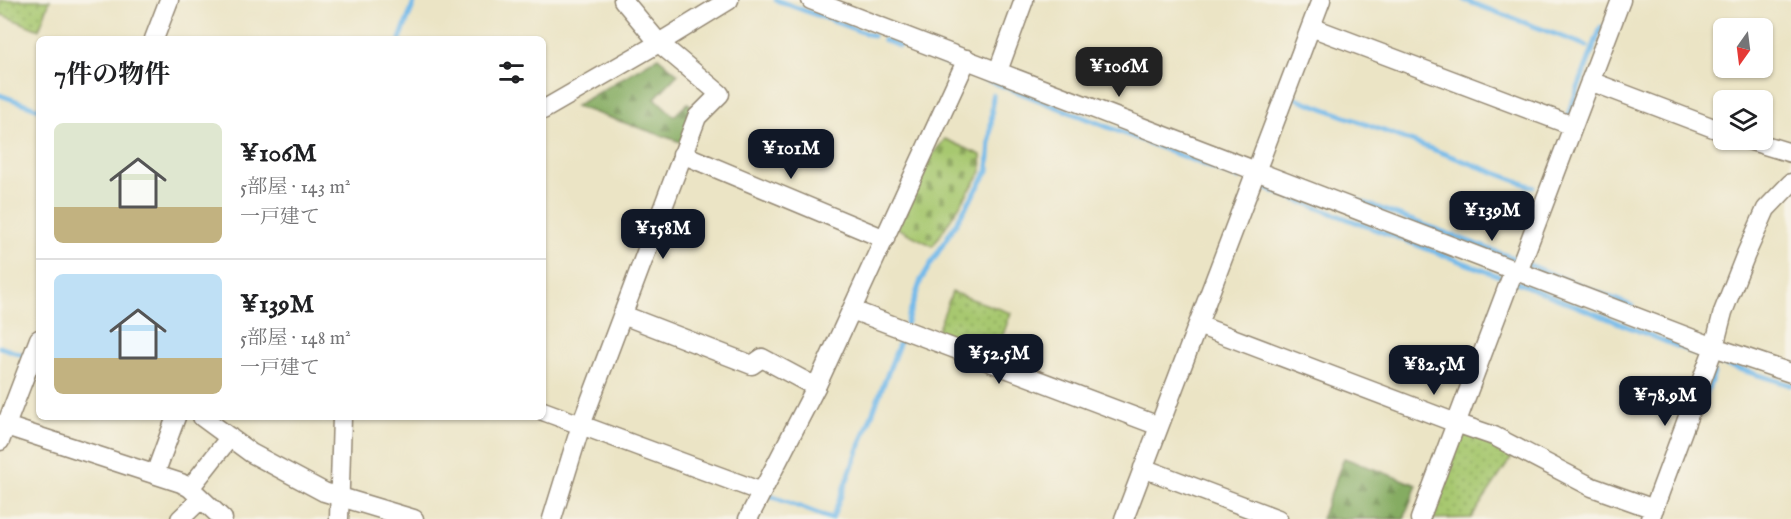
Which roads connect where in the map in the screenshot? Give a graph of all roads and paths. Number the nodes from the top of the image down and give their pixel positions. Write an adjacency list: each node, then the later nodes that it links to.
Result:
1 (169, 0): 9 (street)
2 (623, 0): 10 (street)
3 (729, 0): 10 (street)
4 (811, 0): 11 (street)
5 (1024, 0): 12 (street)
6 (1321, 0): 8 (street)
7 (1621, 0): 13 (street)
8 (1311, 27): 15 (street); 20 (street)
9 (155, 36)
10 (659, 43): 14 (street); 19 (street)
11 (967, 59): 12 (street); 22 (street)
12 (998, 71): 20 (street)
13 (1590, 81): 15 (street); 16 (street)
14 (546, 108)
15 (1573, 126): 23 (street)
16 (1713, 128)
17 (1773, 148): 18 (street)
18 (1791, 153)
19 (682, 154): 22 (street); 25 (street)
20 (1257, 171): 23 (street); 26 (street)
21 (1791, 183): 28 (street)
22 (885, 239): 24 (street)
23 (1516, 271): 28 (street); 35 (street)
24 (852, 310): 30 (street); 37 (street)
25 (623, 315): 30 (street); 36 (street)
26 (1198, 325): 35 (street); 37 (street)
27 (36, 346): 38 (street)
28 (1714, 347): 29 (street); 45 (street)
29 (1791, 373)
30 (816, 387): 42 (street)
31 (546, 412): 36 (street)
32 (175, 420): 41 (street)
33 (206, 420): 39 (street)
34 (342, 420): 44 (street)
35 (1456, 423): 45 (street); 54 (street)
36 (581, 424): 42 (street); 50 (street)
37 (1159, 426): 40 (street)
38 (2, 431): 41 (street)
39 (230, 437): 43 (street); 44 (street)
40 (1143, 468): 52 (street); 53 (street)
41 (154, 474): 43 (street)
42 (762, 492): 51 (street)
43 (196, 494): 46 (street); 47 (street)
44 (339, 496): 48 (street); 49 (street)
45 (1652, 514)
46 (180, 519)
47 (223, 519)
48 (339, 519)
49 (414, 519)
50 (552, 519)
51 (748, 519)
52 (1124, 519)
53 (1278, 519)
54 (1420, 519)

